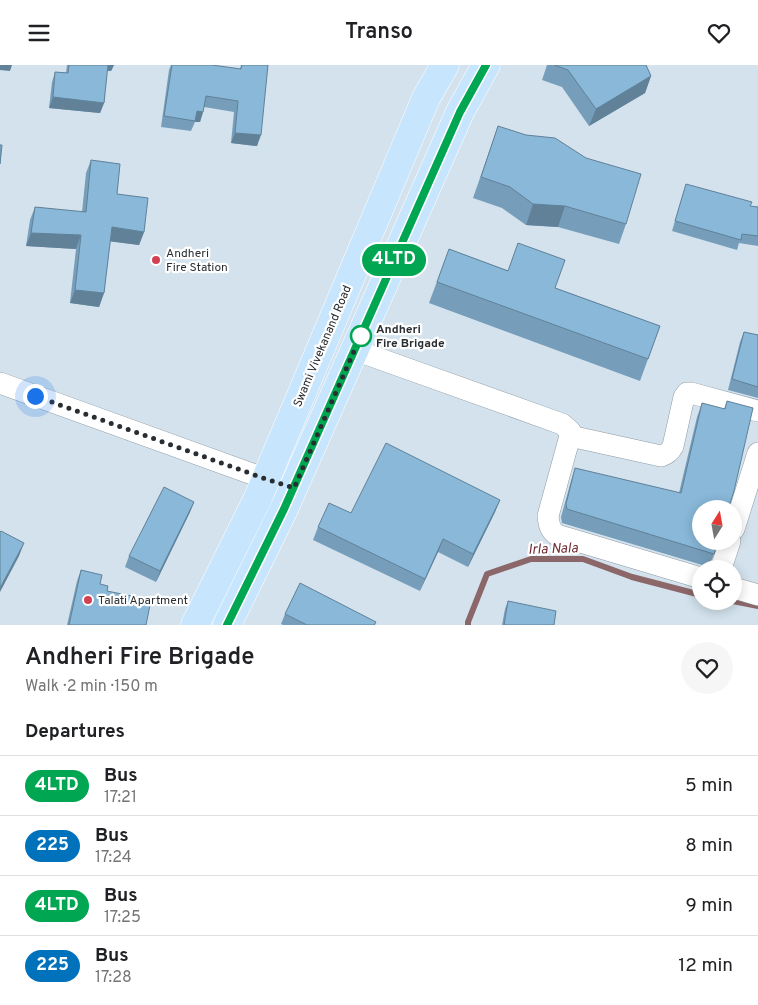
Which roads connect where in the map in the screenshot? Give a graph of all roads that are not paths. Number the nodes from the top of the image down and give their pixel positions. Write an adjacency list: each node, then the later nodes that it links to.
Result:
1 (445, 65): 8 (main road, Swami Vivekanand Road)
2 (486, 65): 3 (main road)
3 (355, 349): 6 (street); 9 (main road)
4 (0, 383): 8 (street)
5 (758, 411): 6 (street)
6 (570, 436): 11 (street)
7 (758, 453): 10 (street)
8 (266, 479): 9 (street); 14 (main road, Swami Vivekanand Road)
9 (294, 488): 15 (main road)
10 (742, 504)
11 (692, 575)
12 (742, 590): 13 (street)
13 (758, 595)
14 (195, 625)
15 (227, 625)

